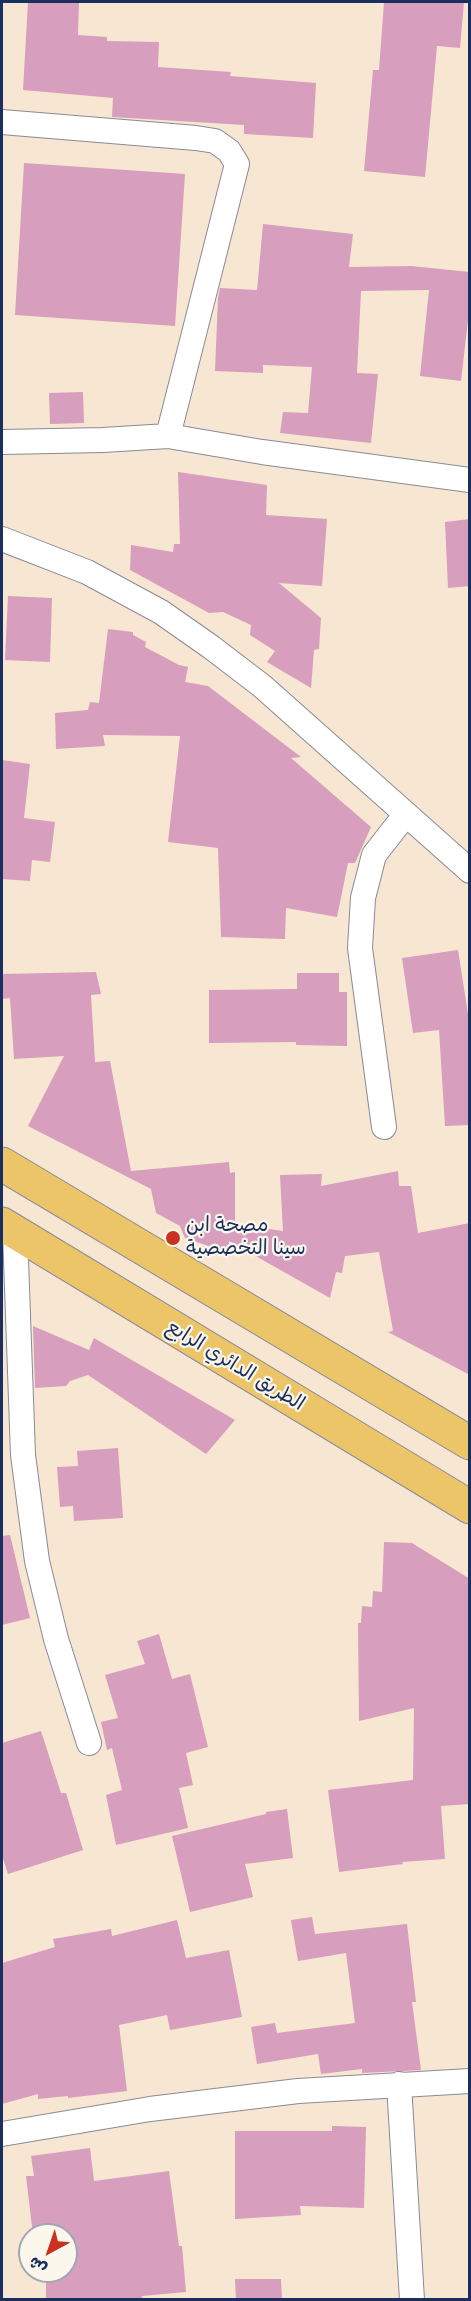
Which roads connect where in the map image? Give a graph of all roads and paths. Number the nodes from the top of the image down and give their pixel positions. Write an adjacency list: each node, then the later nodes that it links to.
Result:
1 (2, 122): 2 (street)
2 (168, 436): 3 (street); 4 (street)
3 (2, 442)
4 (470, 480)
5 (2, 539): 6 (street)
6 (406, 814): 7 (street); 8 (street)
7 (470, 871)
8 (384, 1127)
9 (2, 1164): 11 (main road)
10 (8, 1228): 12 (main road, الطريق الدائري الرابع); 13 (street)
11 (470, 1443)
12 (470, 1507)
13 (89, 1743)
14 (470, 2081): 15 (street)
15 (399, 2084): 16 (street); 17 (street)
16 (2, 2134)
17 (412, 2300)

